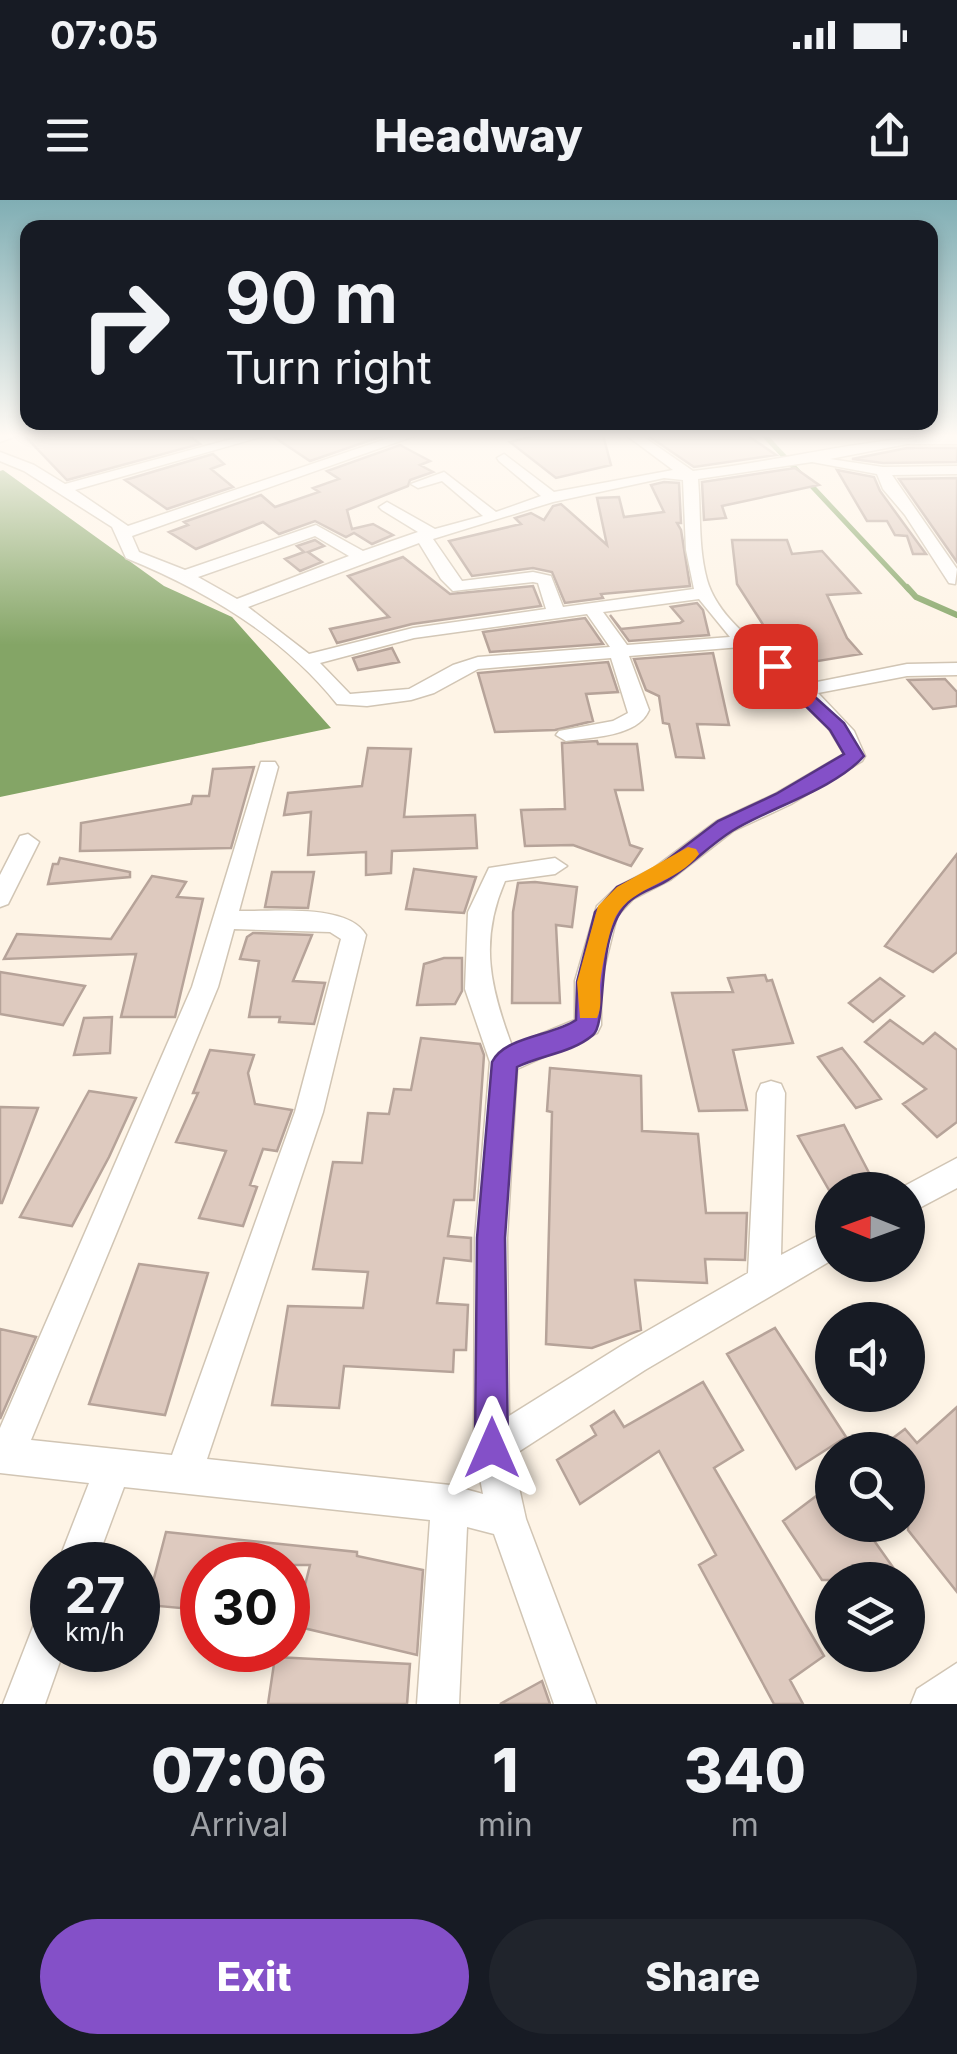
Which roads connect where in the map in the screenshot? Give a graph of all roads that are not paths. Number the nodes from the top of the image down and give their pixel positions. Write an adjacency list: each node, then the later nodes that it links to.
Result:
1 (89, 505): 9 (street)
2 (202, 505): 9 (street)
3 (479, 505): 8 (street)
4 (529, 505): 8 (street)
5 (692, 505): 14 (street)
6 (905, 505): 13 (street)
7 (387, 507): 10 (street)
8 (494, 518): 10 (street)
9 (124, 532): 12 (street)
10 (426, 534): 11 (street); 17 (street)
11 (362, 557): 12 (street); 15 (street)
12 (185, 576): 15 (street)
13 (956, 579)
14 (704, 593): 16 (street); 18 (street)
15 (236, 606): 20 (street)
16 (593, 611): 17 (street); 19 (street)
17 (557, 616): 20 (street)
18 (747, 642): 19 (street); 22 (street)
19 (622, 651): 20 (street); 23 (street)
20 (305, 661)
21 (957, 669): 22 (street)
22 (804, 690): 29 (street)
23 (566, 735)
24 (268, 767): 28 (street)
25 (28, 842): 27 (street)
26 (555, 866): 29 (street)
27 (0, 898)
28 (224, 920): 36 (street); 38 (street)
29 (504, 1062): 35 (street)
30 (770, 1093): 34 (street)
31 (957, 1172): 32 (street)
32 (925, 1190)
33 (815, 1253): 34 (street)
34 (764, 1282): 35 (street)
35 (492, 1448): 40 (street)
36 (3, 1455): 37 (street)
37 (113, 1467): 38 (street); 41 (street)
38 (183, 1475): 39 (street)
39 (450, 1504): 40 (street); 45 (street)
40 (506, 1518): 46 (street)
41 (85, 1542)
42 (36, 1672): 44 (street)
43 (957, 1684): 47 (street)
44 (24, 1704)
45 (438, 1704)
46 (575, 1704)
47 (932, 1704)

